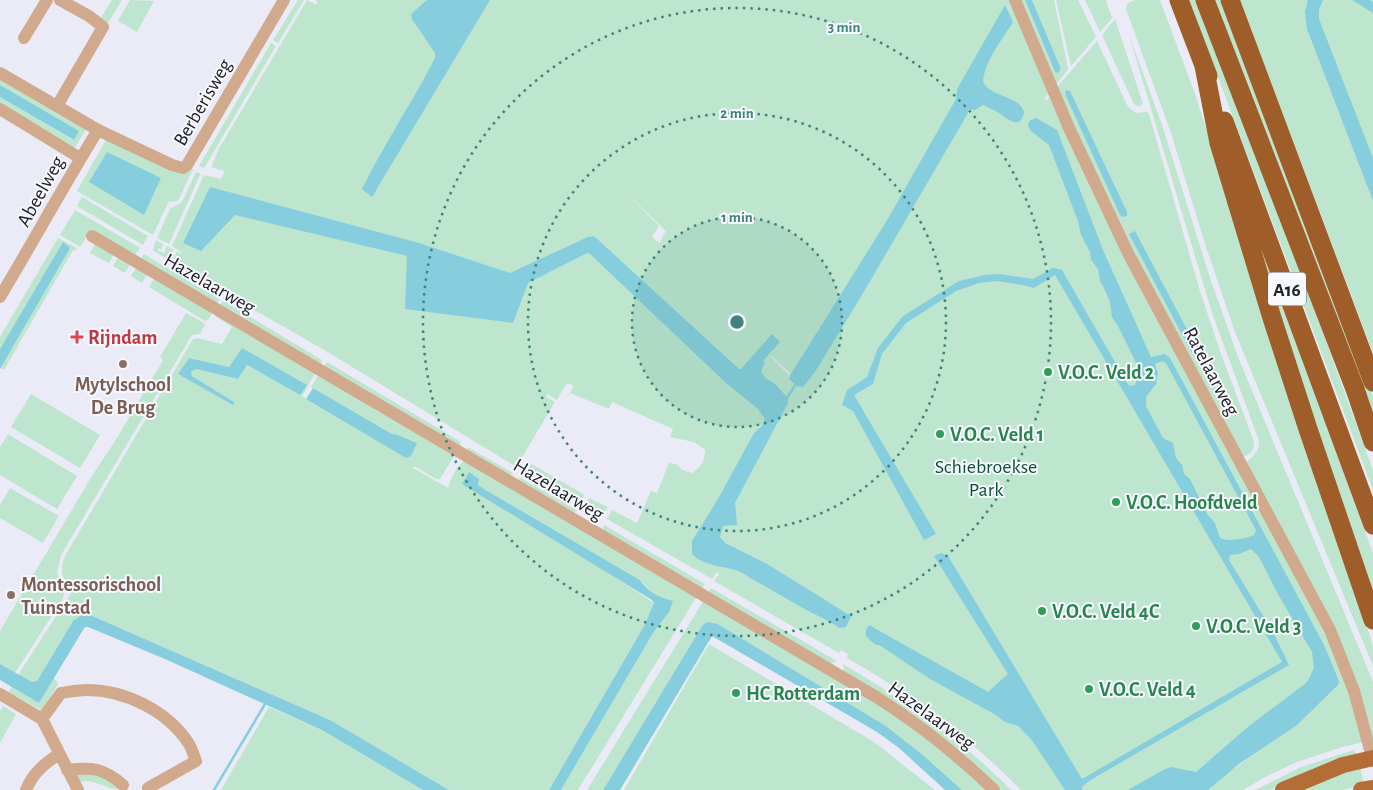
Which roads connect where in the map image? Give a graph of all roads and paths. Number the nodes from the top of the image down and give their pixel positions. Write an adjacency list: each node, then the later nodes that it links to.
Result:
1 (47, 0): 8 (street)
2 (60, 0): 11 (street)
3 (284, 0): 13 (street, Berberisweg)
4 (1015, 0): 24 (street, Ratelaarweg)
5 (1179, 0): 9 (highway, A16)
6 (1205, 0): 18 (highway, A16)
7 (1230, 0): 17 (highway, A16)
8 (24, 38)
9 (1204, 66): 19 (highway, A16); 20 (highway, A16)
10 (0, 73): 11 (street)
11 (57, 106): 13 (street)
12 (2, 115): 14 (street)
13 (98, 130): 14 (street, Abeelweg)
14 (80, 158): 16 (street, Abeelweg)
15 (92, 236): 30 (street, Hazelaarweg)
16 (0, 298)
17 (1373, 382)
18 (1373, 442)
19 (1373, 526)
20 (1373, 620)
21 (0, 694): 22 (street)
22 (42, 719): 23 (street); 27 (street)
23 (59, 754): 25 (street); 28 (street)
24 (1368, 760): 31 (main road)
25 (67, 770): 26 (street); 29 (street)
26 (123, 785)
27 (148, 789)
28 (26, 790)
29 (78, 790)
30 (994, 790)
31 (1283, 790)

